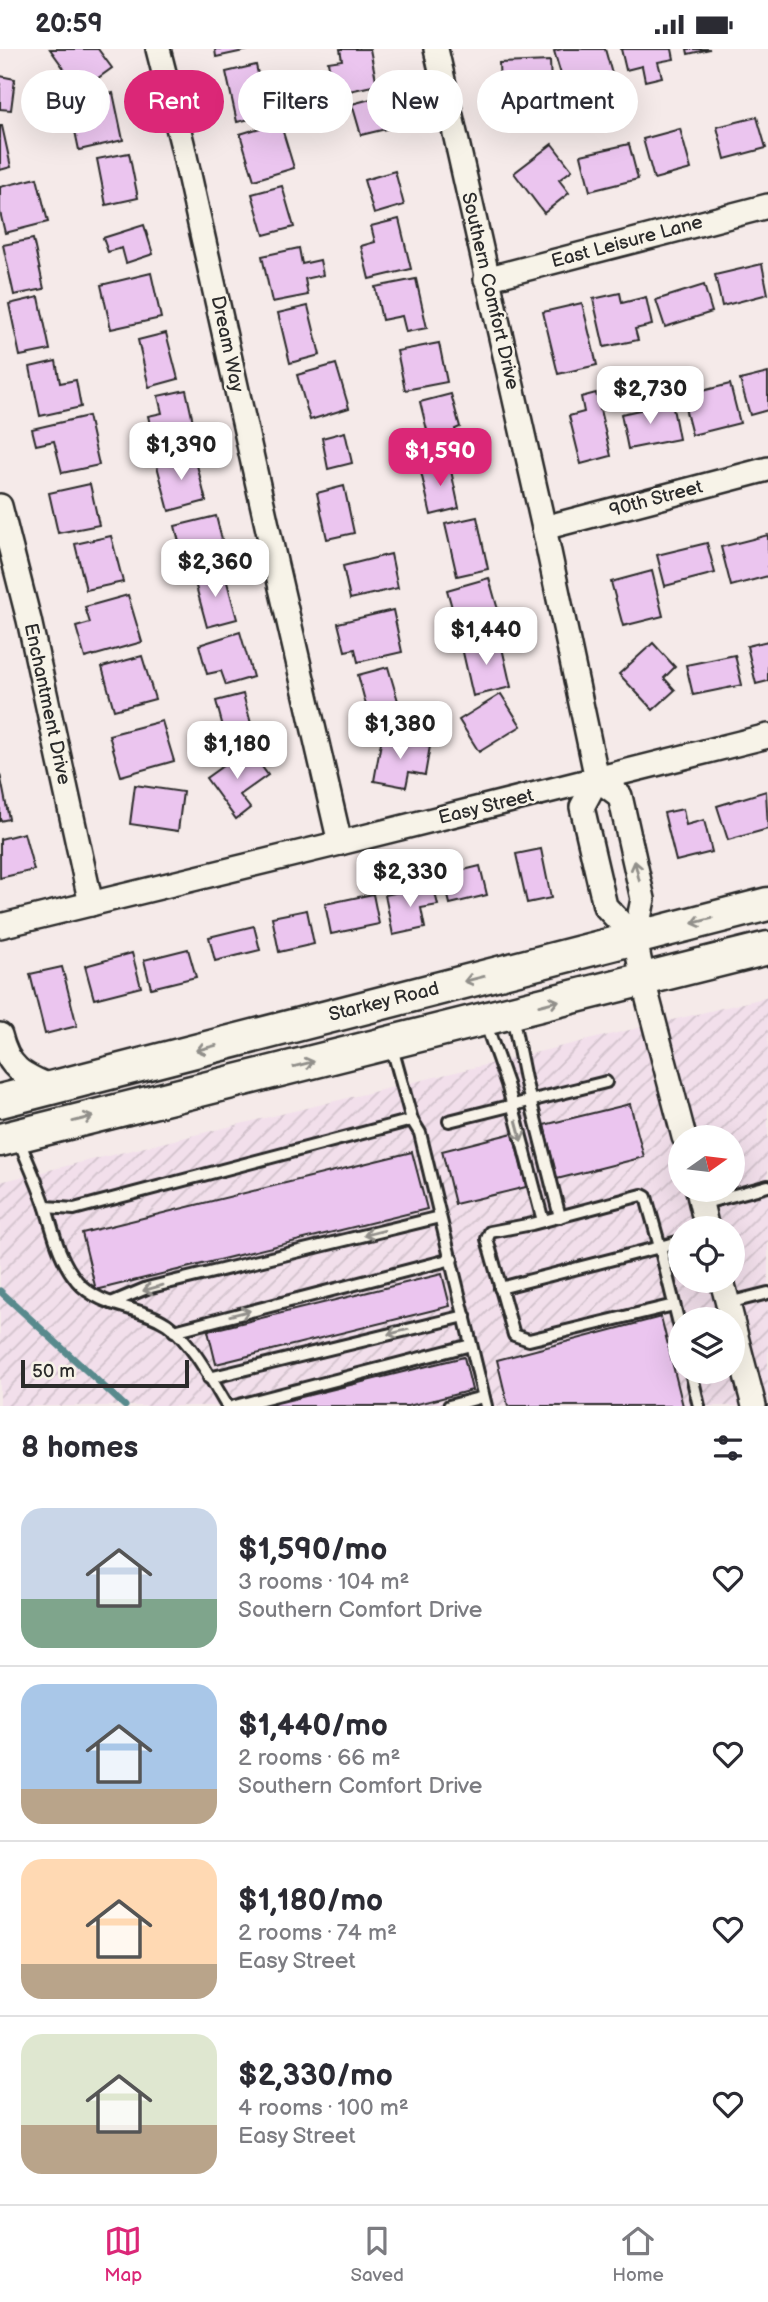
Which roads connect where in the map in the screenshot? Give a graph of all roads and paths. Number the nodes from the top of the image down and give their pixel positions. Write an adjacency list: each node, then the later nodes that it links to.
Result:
1 (158, 49): 10 (street, Dream Way)
2 (436, 49): 4 (street, Southern Comfort Drive)
3 (768, 206): 4 (street, East Leisure Lane)
4 (486, 279): 7 (street, Southern Comfort Drive)
5 (768, 469): 7 (street, 90th Street)
6 (2, 520): 11 (street, Enchantment Drive)
7 (544, 528): 9 (street, Southern Comfort Drive)
8 (768, 736): 9 (street, Easy Street)
9 (597, 779): 10 (street, Easy Street); 14 (street, one-way to 9); 14 (street)
10 (340, 843): 11 (street, Easy Street)
11 (91, 904): 13 (street, Easy Street)
12 (768, 904): 14 (main road, Starkey Road, one-way to 14)
13 (0, 926)
14 (635, 938): 16 (street); 21 (main road, Starkey Road, one-way to 21)
15 (768, 948): 16 (main road)
16 (643, 980): 17 (main road, one-way to 16); 27 (street)
17 (498, 1016): 18 (main road); 23 (lane); 24 (lane)
18 (390, 1042): 25 (lane); 28 (main road, one-way to 18)
19 (2, 1051): 21 (street)
20 (606, 1082): 23 (lane)
21 (52, 1087): 22 (main road, Starkey Road)
22 (4, 1100): 28 (main road)
23 (531, 1100): 24 (lane); 33 (lane)
24 (512, 1105): 26 (lane); 34 (lane, one-way to 34)
25 (412, 1119): 31 (lane); 32 (lane)
26 (449, 1121)
27 (681, 1125)
28 (9, 1138): 31 (lane)
29 (768, 1186): 30 (lane)
30 (746, 1190)
31 (46, 1207): 40 (lane)
32 (440, 1217): 37 (lane); 40 (lane, one-way to 40)
33 (560, 1217): 34 (lane); 36 (lane)
34 (543, 1221): 38 (lane)
35 (668, 1245): 36 (lane)
36 (660, 1247): 38 (lane); 41 (lane)
37 (452, 1259): 43 (lane); 44 (lane, one-way to 37)
38 (500, 1287): 41 (lane)
39 (768, 1293): 42 (lane)
40 (111, 1303): 44 (lane)
41 (674, 1305)
42 (729, 1307)
43 (465, 1316): 45 (lane); 47 (lane, one-way to 47)
44 (174, 1331): 47 (lane)
45 (471, 1345): 49 (lane); 51 (lane)
46 (745, 1370): 54 (street)
47 (209, 1378): 50 (lane)
48 (694, 1384): 53 (lane)
49 (485, 1402): 52 (lane)
50 (227, 1406)
51 (235, 1406)
52 (449, 1406)
53 (699, 1406)
54 (754, 1406)

